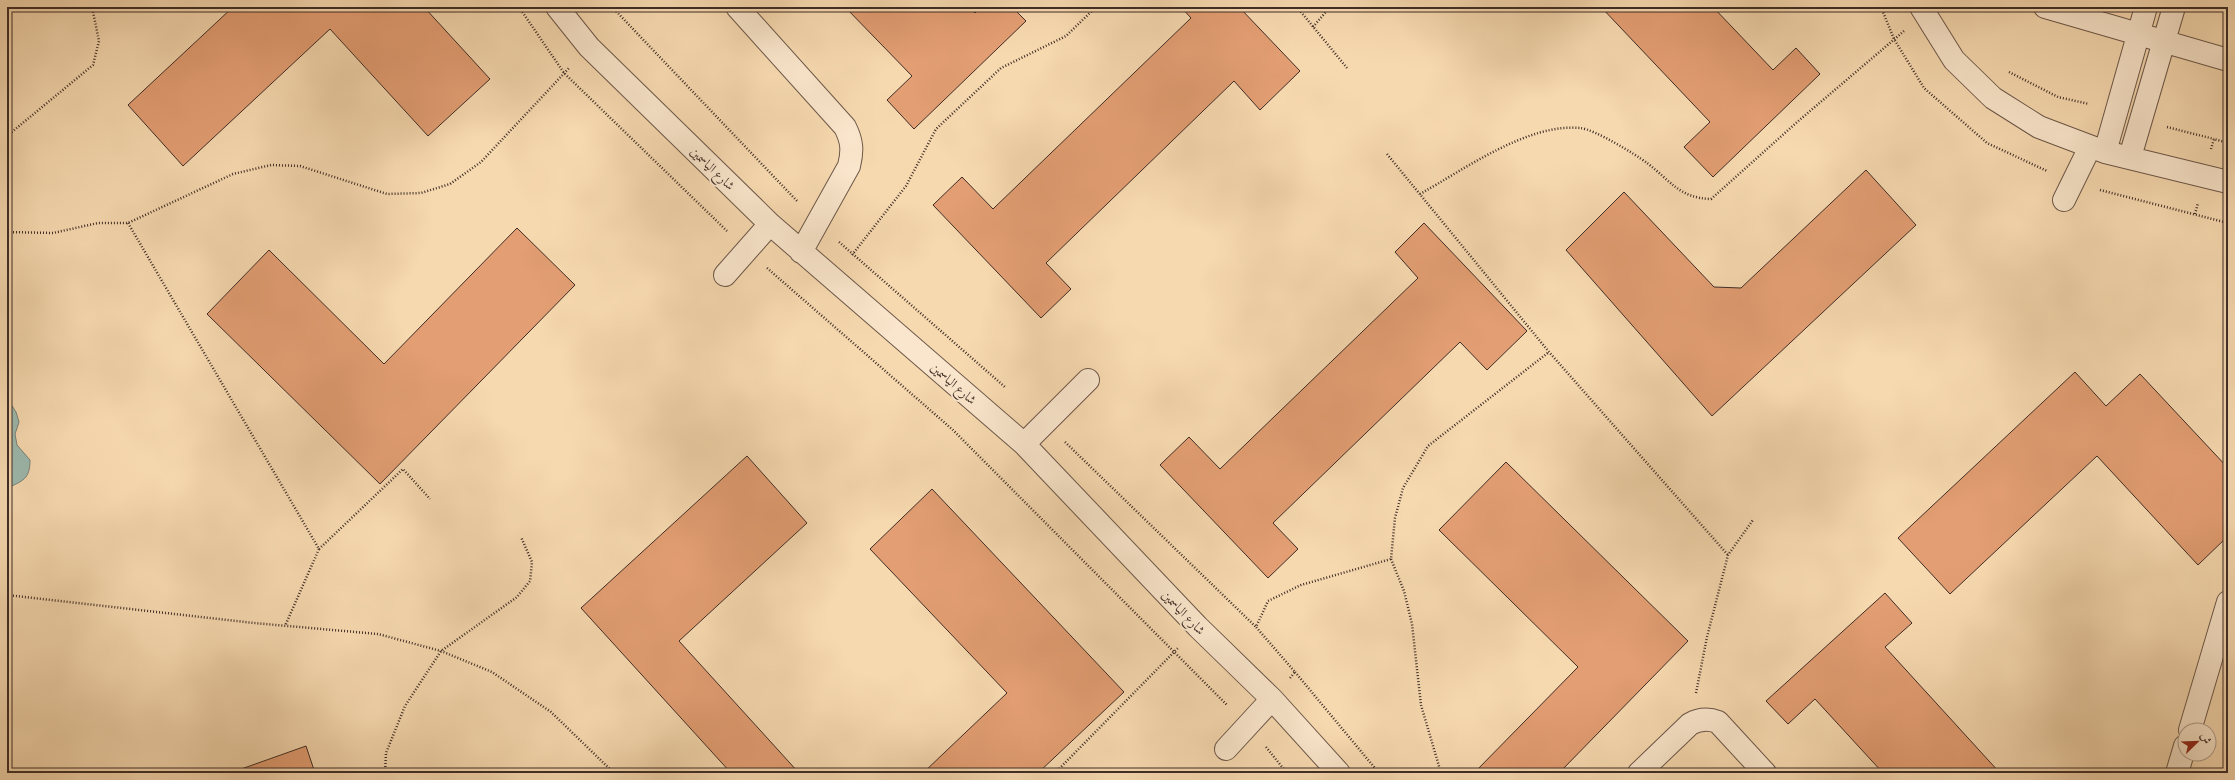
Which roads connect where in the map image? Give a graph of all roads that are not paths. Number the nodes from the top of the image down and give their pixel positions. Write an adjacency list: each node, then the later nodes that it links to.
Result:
1 (557, 7): 14 (street, شارع الياسمين)
2 (737, 7): 15 (street)
3 (2045, 7): 7 (street)
4 (2146, 7): 7 (street)
5 (2174, 7): 8 (street)
6 (1922, 11): 10 (street)
7 (2138, 34): 8 (street); 10 (street)
8 (2164, 41): 9 (street); 11 (street)
9 (2228, 60)
10 (2097, 149): 11 (street); 13 (street)
11 (2130, 157): 12 (street)
12 (2228, 182)
13 (2064, 200)
14 (770, 224): 15 (street, شارع الياسمين); 16 (street)
15 (801, 252): 18 (street, شارع الياسمين)
16 (725, 275)
17 (1088, 380): 18 (street)
18 (1024, 444): 20 (street, شارع الياسمين)
19 (2228, 602): 21 (street)
20 (1272, 699): 22 (street); 24 (street, شارع الياسمين)
21 (2192, 722)
22 (1226, 749)
23 (2180, 762): 27 (street)
24 (1339, 773)
25 (1639, 773): 26 (street)
26 (1766, 773)
27 (2177, 773)

